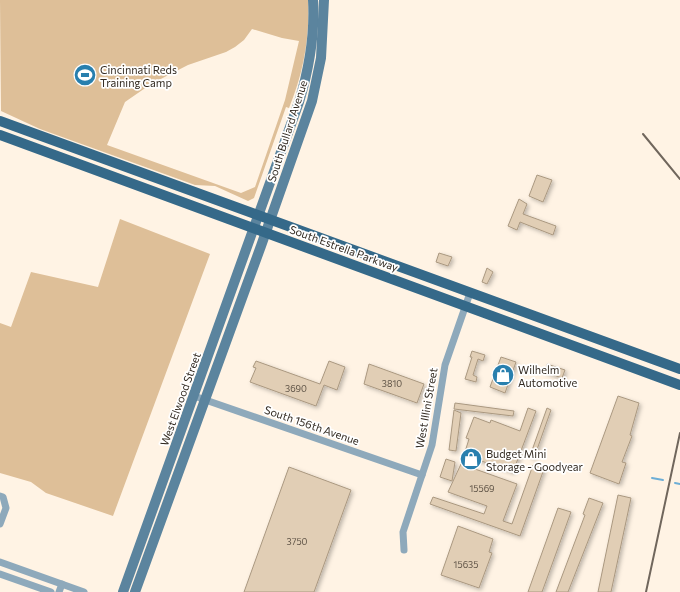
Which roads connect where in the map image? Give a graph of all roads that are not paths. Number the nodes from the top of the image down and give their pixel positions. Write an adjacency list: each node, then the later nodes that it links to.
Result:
1 (313, 0): 5 (main road, South Bullard Avenue)
2 (324, 0): 6 (main road, South Bullard Avenue)
3 (0, 121): 5 (main road, South Estrella Parkway)
4 (0, 135): 7 (main road, South Estrella Parkway)
5 (260, 215): 6 (main road, South Estrella Parkway); 7 (main road, West Elwood Street)
6 (270, 220): 8 (main road); 9 (main road, South Estrella Parkway)
7 (255, 228): 8 (main road, South Estrella Parkway); 13 (main road, West Elwood Street)
8 (266, 232): 10 (main road, South Estrella Parkway); 14 (main road)
9 (470, 294): 10 (street, West Illini Street); 11 (main road, South Estrella Parkway)
10 (466, 306): 12 (main road, South Estrella Parkway); 15 (street, West Illini Street)
11 (680, 369)
12 (680, 385)
13 (194, 396): 14 (street, South 156th Avenue); 25 (main road, West Elwood Street)
14 (205, 399): 15 (street, South 156th Avenue); 26 (main road)
15 (422, 475): 18 (street, West Illini Street)
16 (1, 496): 17 (street)
17 (0, 524)
18 (404, 550)
19 (0, 562): 21 (street)
20 (0, 574): 22 (street)
21 (62, 584): 23 (street); 24 (street)
22 (51, 592)
23 (59, 592)
24 (84, 592)
25 (123, 592)
26 (135, 592)

